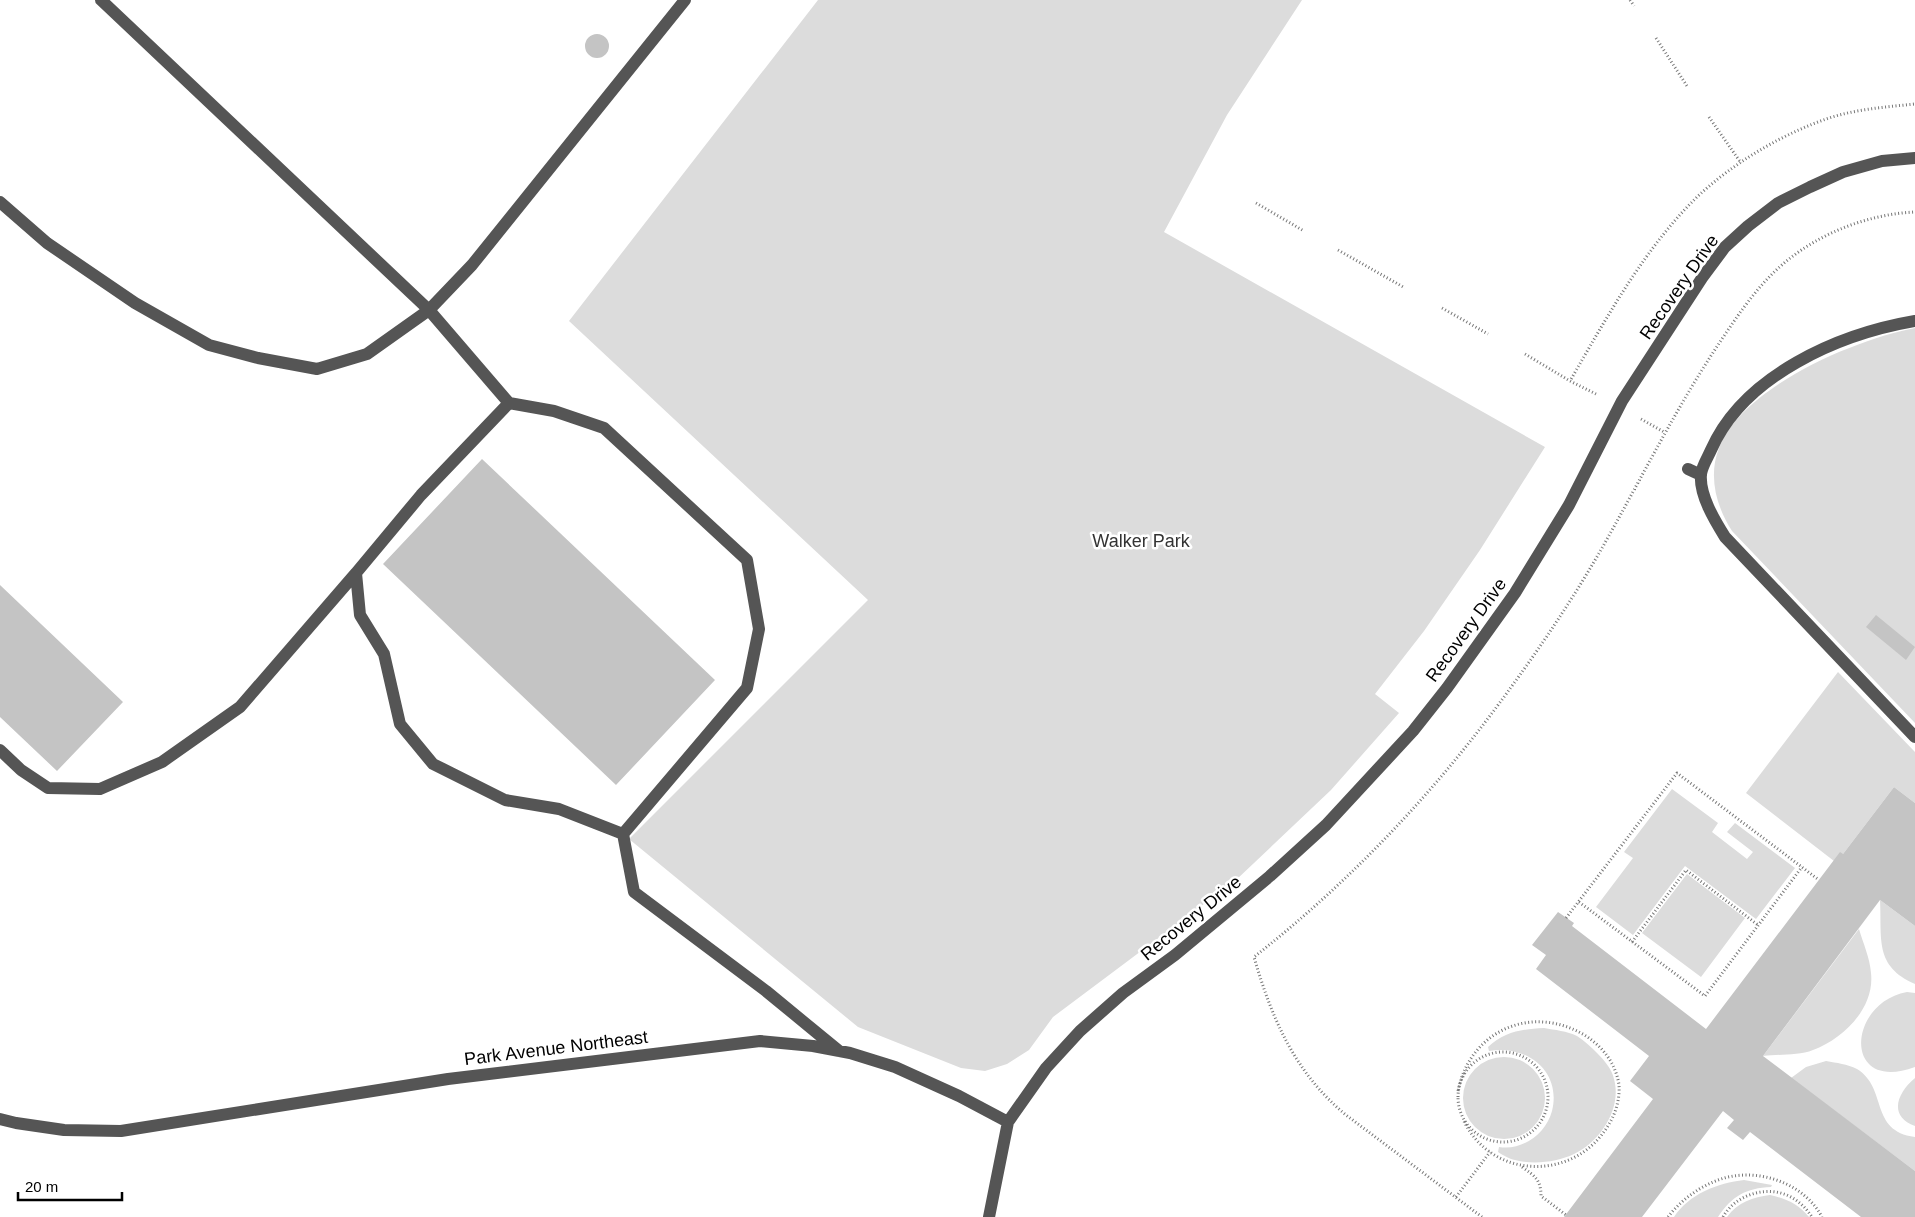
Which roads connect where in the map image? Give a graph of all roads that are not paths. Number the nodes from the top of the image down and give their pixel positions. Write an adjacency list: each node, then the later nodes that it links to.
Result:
1 (101, 0): 5 (street)
2 (685, 0): 5 (street)
3 (1915, 158): 16 (street, Recovery Drive)
4 (0, 202): 5 (street)
5 (429, 310): 7 (street)
6 (1915, 321): 9 (street)
7 (508, 403): 10 (street); 13 (street)
8 (1688, 469): 9 (street)
9 (1701, 475): 11 (street)
10 (356, 573): 12 (street); 13 (street)
11 (1915, 737)
12 (0, 750)
13 (623, 834): 14 (street)
14 (839, 1051): 15 (street, Park Avenue Northeast); 16 (street, Park Avenue Northeast)
15 (0, 1119)
16 (1008, 1122): 17 (street)
17 (989, 1217)

